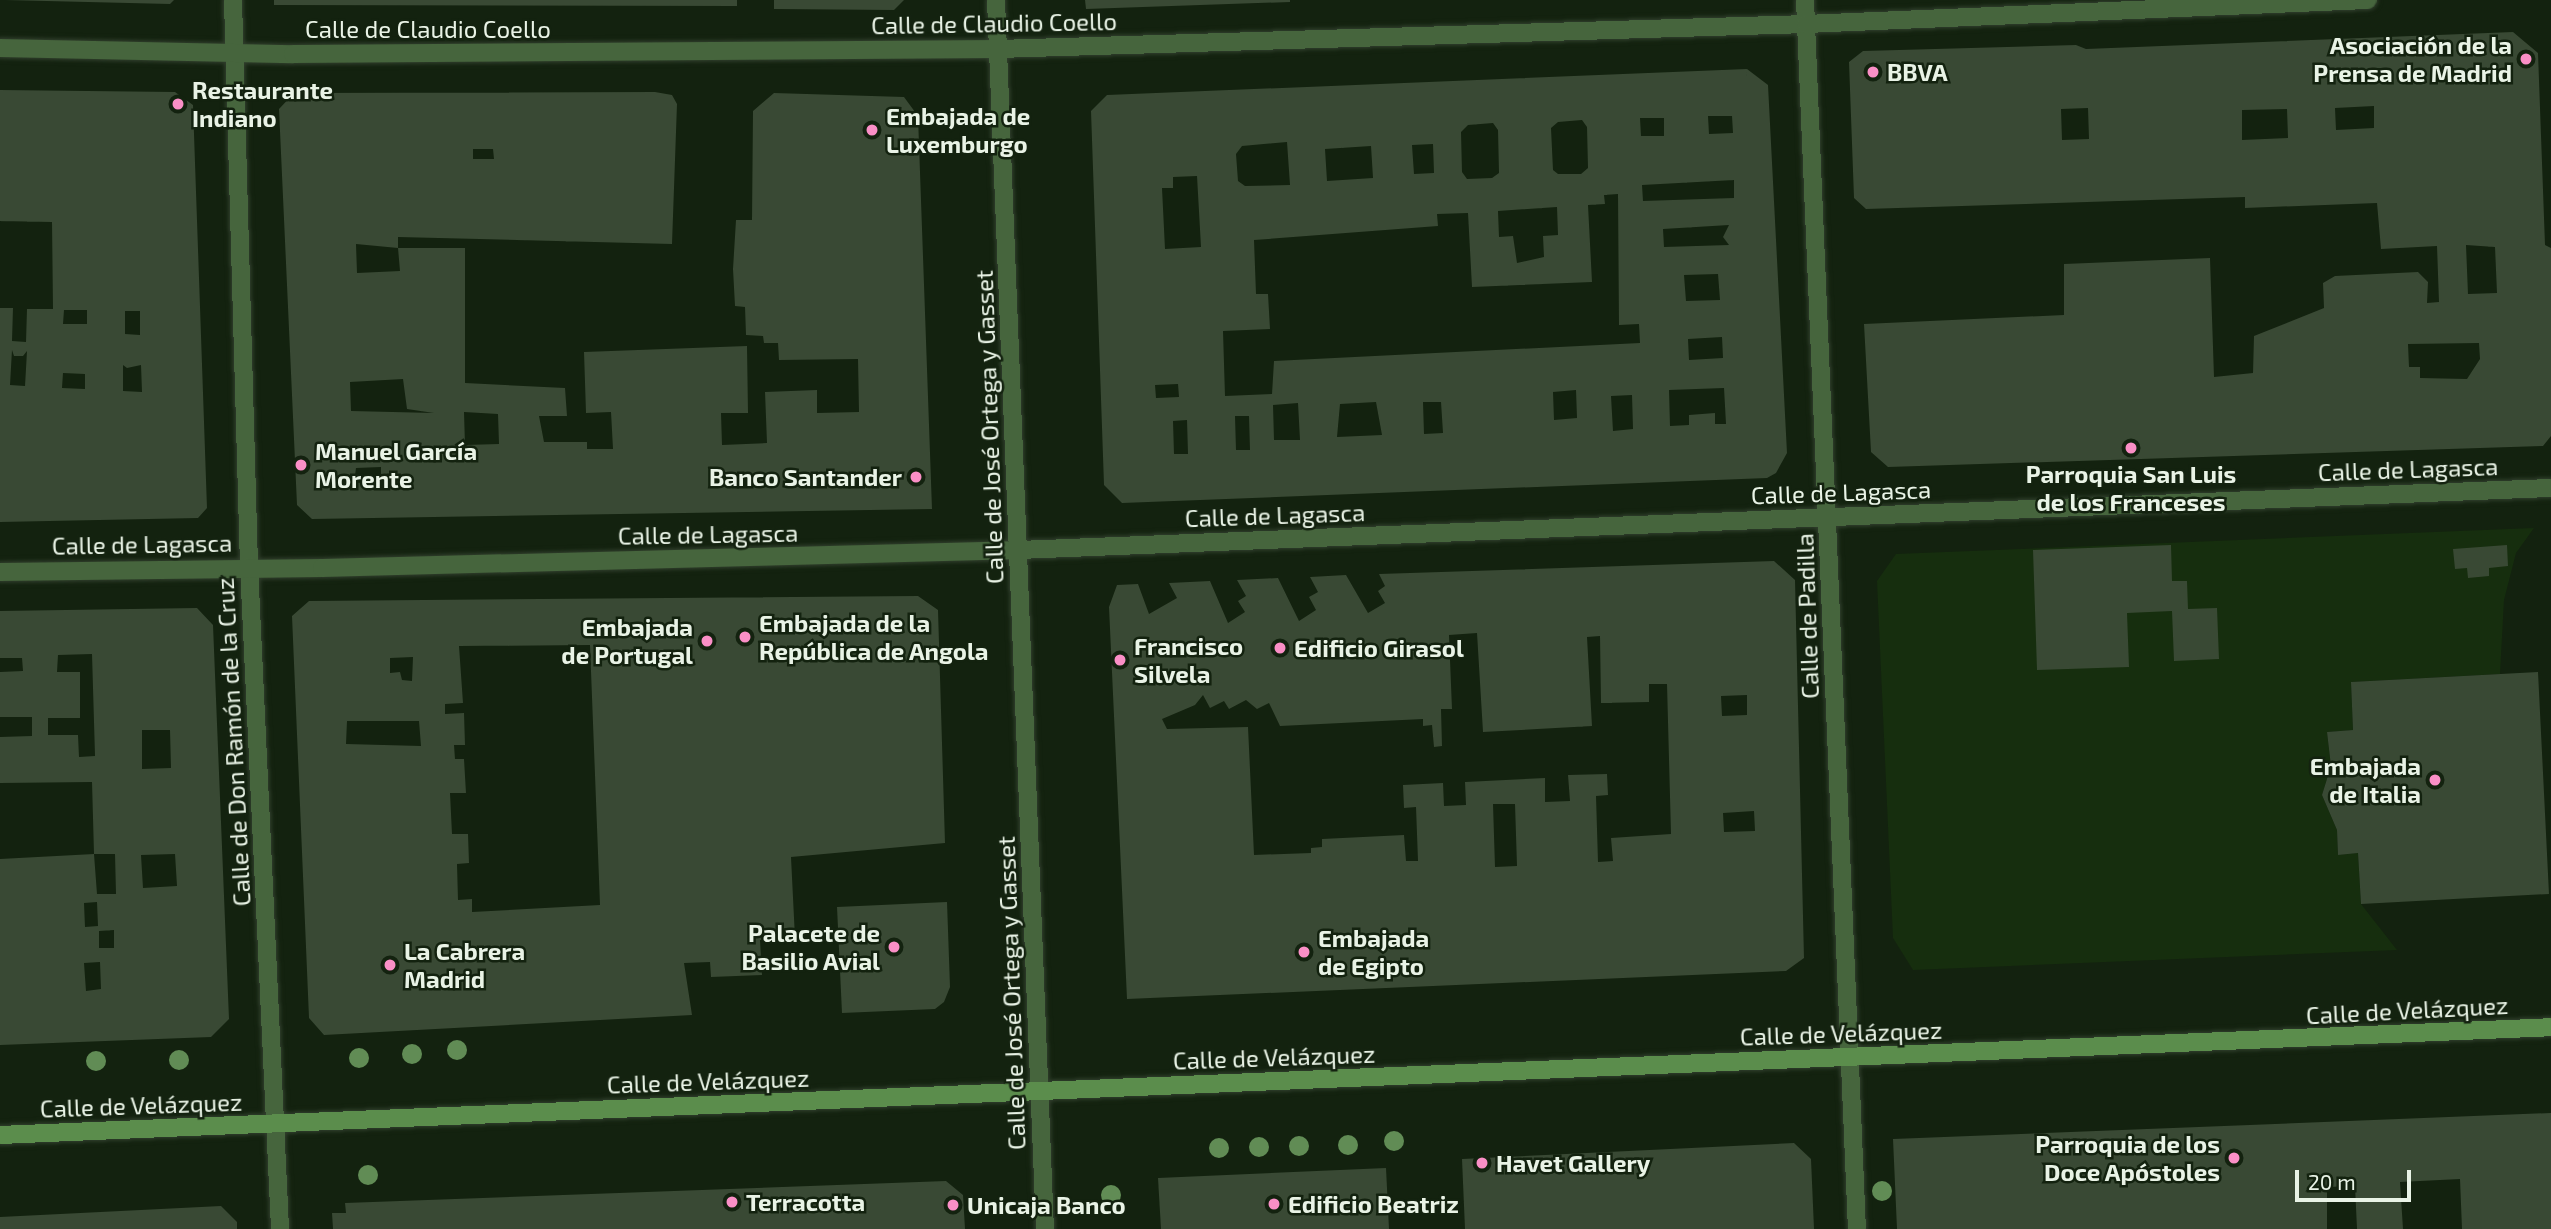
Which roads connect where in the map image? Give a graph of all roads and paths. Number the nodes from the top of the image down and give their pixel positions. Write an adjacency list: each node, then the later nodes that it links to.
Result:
1 (233, 0): 8 (street, Calle de Don Ramón de la Cruz)
2 (996, 0): 7 (street, Calle de José Ortega y Gasset)
3 (1805, 0): 5 (street, Calle de Padilla)
4 (2367, 0): 5 (street, Calle de Claudio Coello)
5 (1806, 24): 7 (street, Calle de Claudio Coello); 10 (street, Calle de Padilla)
6 (0, 48): 8 (street, Calle de Claudio Coello)
7 (998, 49): 8 (street, Calle de Claudio Coello); 11 (street, Calle de José Ortega y Gasset)
8 (235, 52): 12 (street, Calle de Don Ramón de la Cruz)
9 (2551, 488): 10 (street, Calle de Lagasca)
10 (1827, 517): 11 (street, Calle de Lagasca); 15 (street, Calle de Padilla)
11 (1019, 551): 12 (street, Calle de Lagasca); 16 (street, Calle de José Ortega y Gasset)
12 (249, 566): 13 (street, Calle de Lagasca); 17 (street, Calle de Don Ramón de la Cruz)
13 (0, 572)
14 (2551, 1027): 15 (main road, Calle de Velázquez)
15 (1850, 1057): 16 (main road, Calle de Velázquez); 21 (street, Calle de Padilla)
16 (1039, 1092): 17 (main road, Calle de Velázquez); 20 (street, Calle de José Ortega y Gasset)
17 (276, 1124): 18 (main road, Calle de Velázquez); 19 (street, Calle de Don Ramón de la Cruz)
18 (0, 1135)
19 (280, 1229)
20 (1045, 1229)
21 (1857, 1229)

